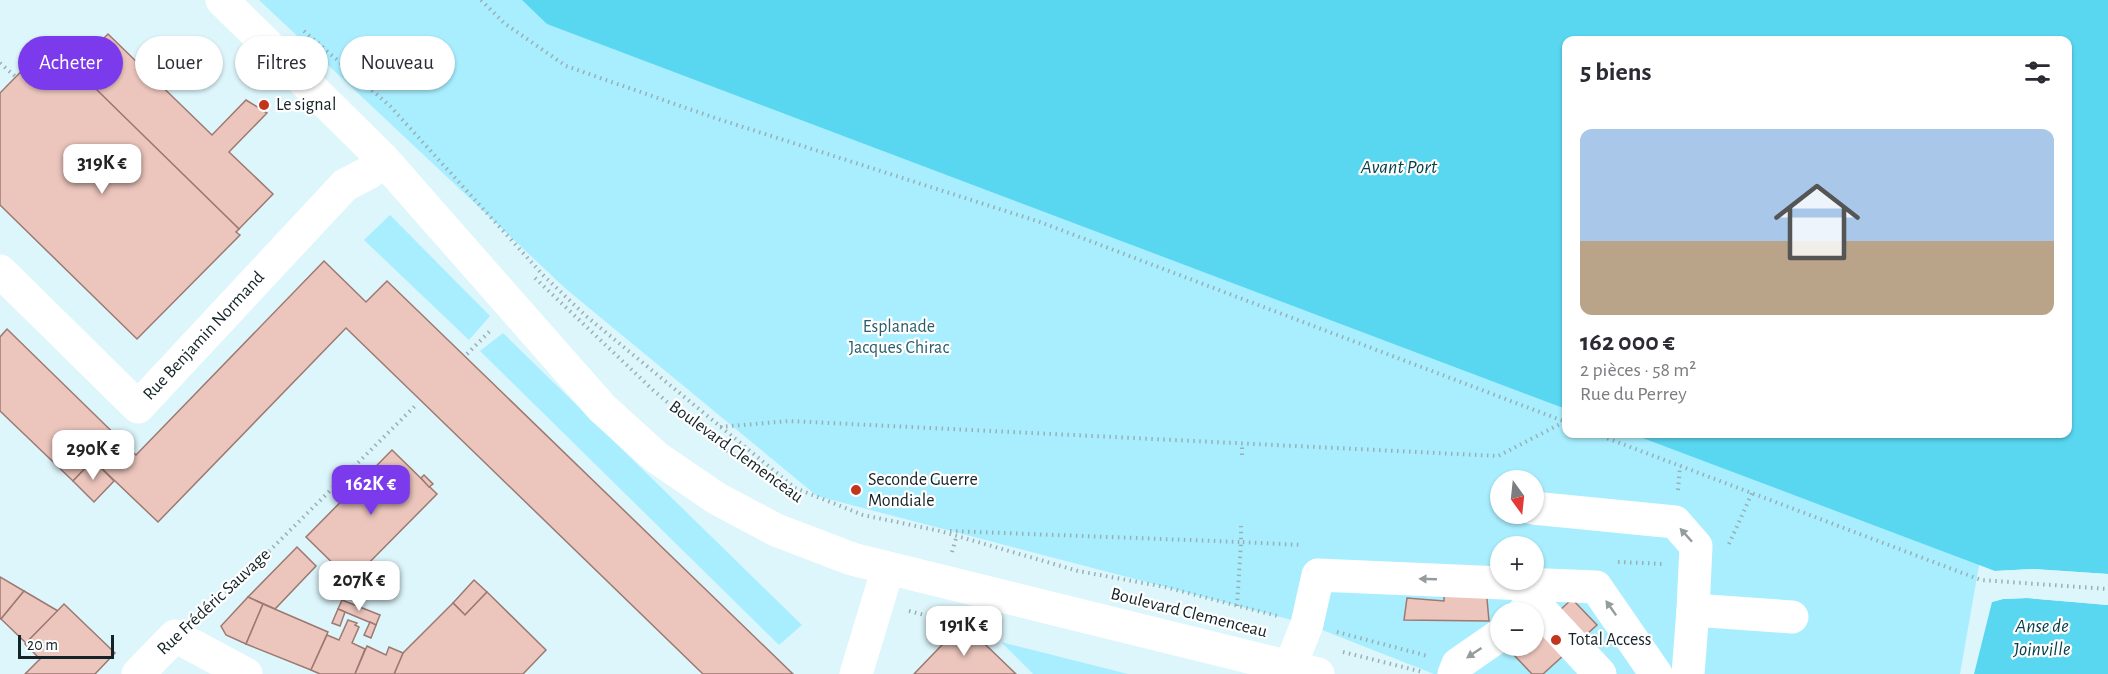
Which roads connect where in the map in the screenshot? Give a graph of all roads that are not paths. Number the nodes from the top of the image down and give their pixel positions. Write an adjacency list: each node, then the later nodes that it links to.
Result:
1 (222, 0): 2 (street, Boulevard Clemenceau)
2 (382, 158): 3 (street, Rue Benjamin Normand); 5 (street, Boulevard Clemenceau)
3 (4, 282)
4 (1544, 509): 6 (street, one-way to 4)
5 (888, 568): 10 (street, Boulevard Clemenceau); 14 (street)
6 (1693, 610): 8 (street); 17 (street)
7 (1544, 614): 15 (street)
8 (1792, 617)
9 (1490, 642): 11 (street, one-way to 11)
10 (1297, 656): 16 (street, one-way to 10)
11 (1447, 671)
12 (138, 674): 13 (street, Rue Frédéric Sauvage)
13 (246, 674)
14 (856, 674)
15 (1600, 674)
16 (1656, 674)
17 (1688, 674)

